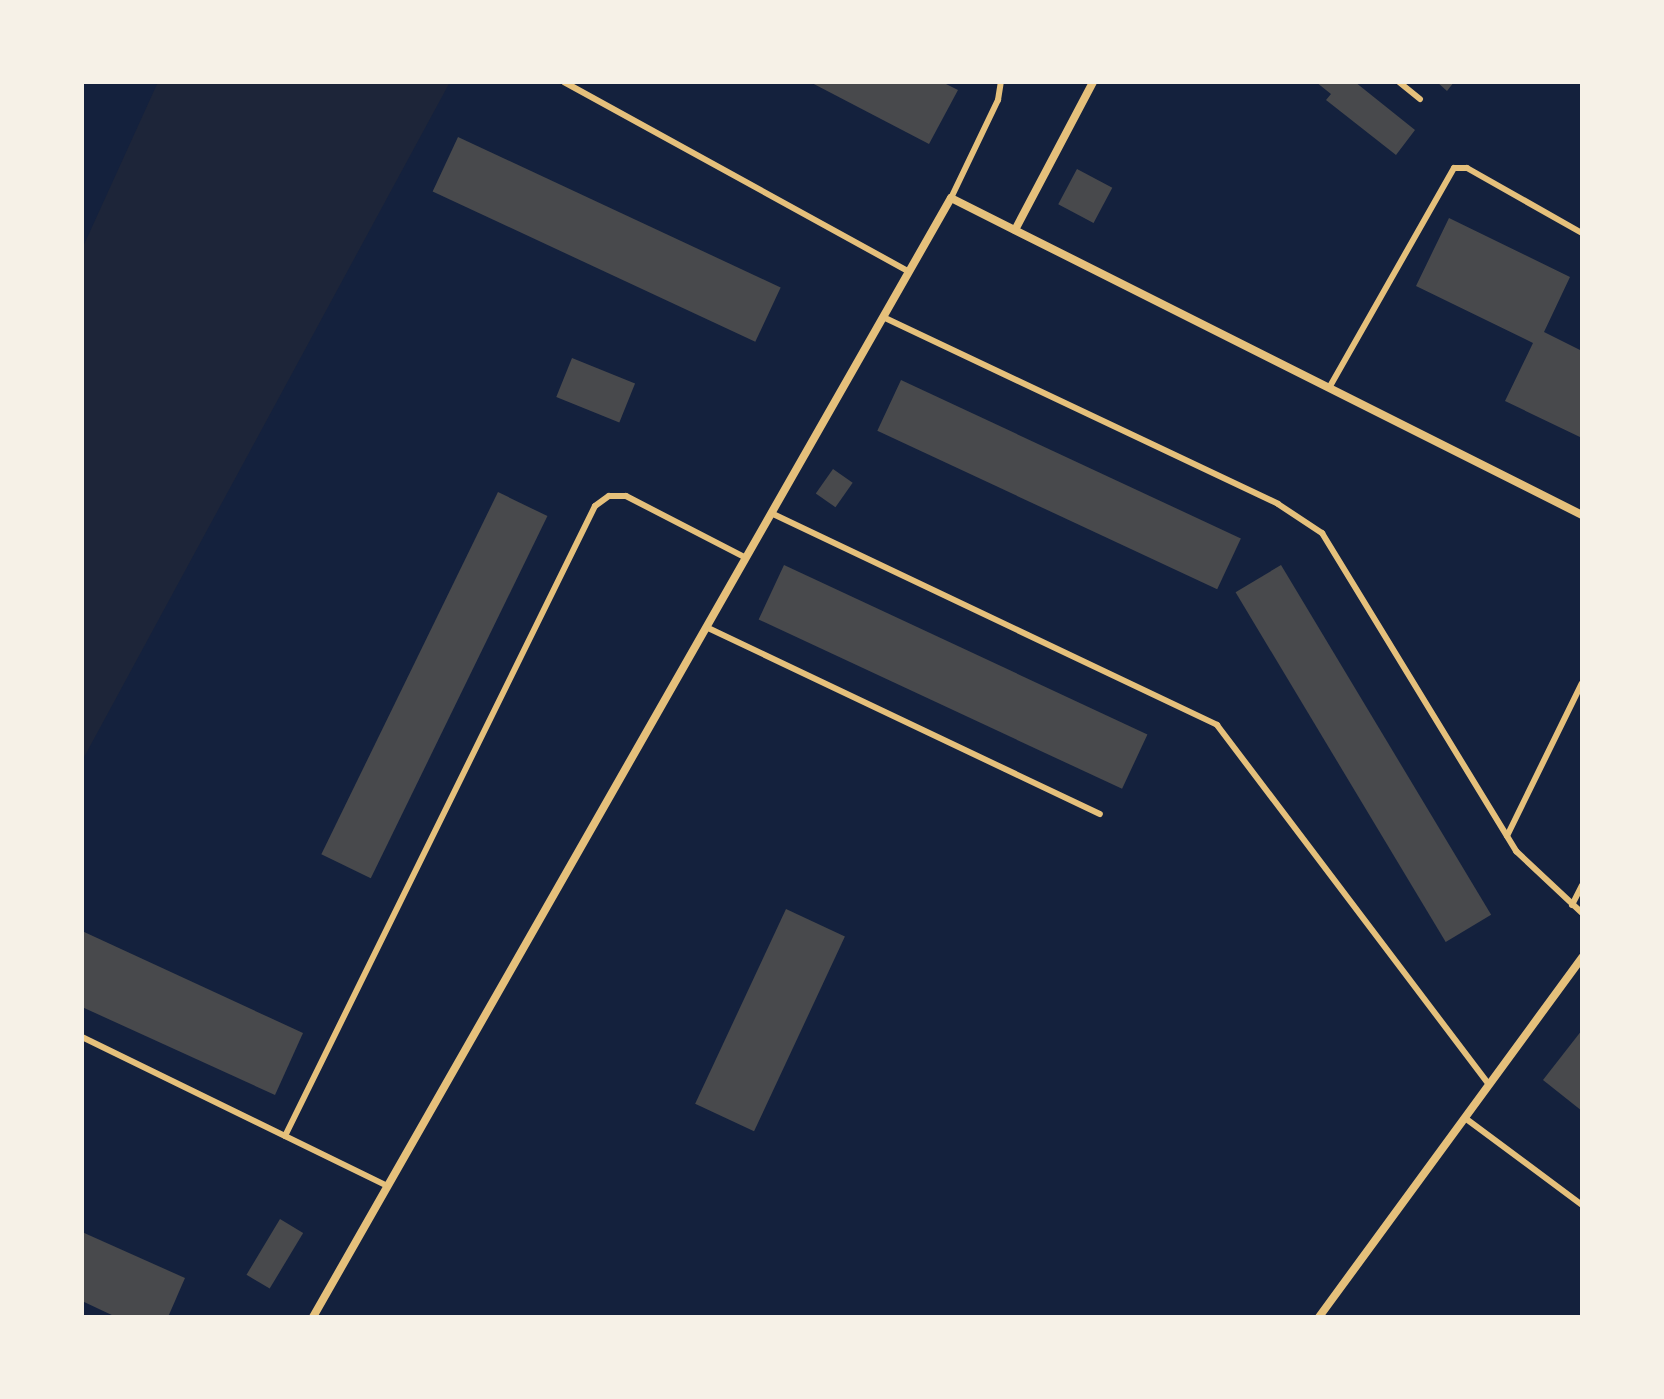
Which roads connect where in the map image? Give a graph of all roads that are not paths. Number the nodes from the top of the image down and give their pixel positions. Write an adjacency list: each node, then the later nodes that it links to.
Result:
1 (564, 82): 9 (lane)
2 (1001, 82): 6 (lane)
3 (1093, 82): 7 (street)
4 (1399, 82): 5 (lane)
5 (1420, 99)
6 (951, 198): 7 (street); 9 (street)
7 (1015, 230): 11 (street)
8 (1582, 233): 11 (lane)
9 (909, 272): 10 (street)
10 (883, 317): 12 (street); 18 (lane)
11 (1329, 388): 13 (street)
12 (771, 513): 14 (street); 24 (lane)
13 (1582, 515)
14 (746, 558): 15 (street); 26 (lane)
15 (706, 627): 17 (lane); 27 (street)
16 (1582, 683): 18 (lane)
17 (1100, 814)
18 (1507, 836): 20 (lane)
19 (1582, 885): 20 (lane)
20 (1572, 905): 21 (lane)
21 (1582, 913)
22 (1582, 957): 24 (street)
23 (82, 1037): 26 (lane)
24 (1489, 1084): 25 (street)
25 (1465, 1118): 28 (lane); 30 (street)
26 (285, 1136): 27 (lane)
27 (387, 1186): 29 (street)
28 (1582, 1205)
29 (313, 1317)
30 (1319, 1317)

